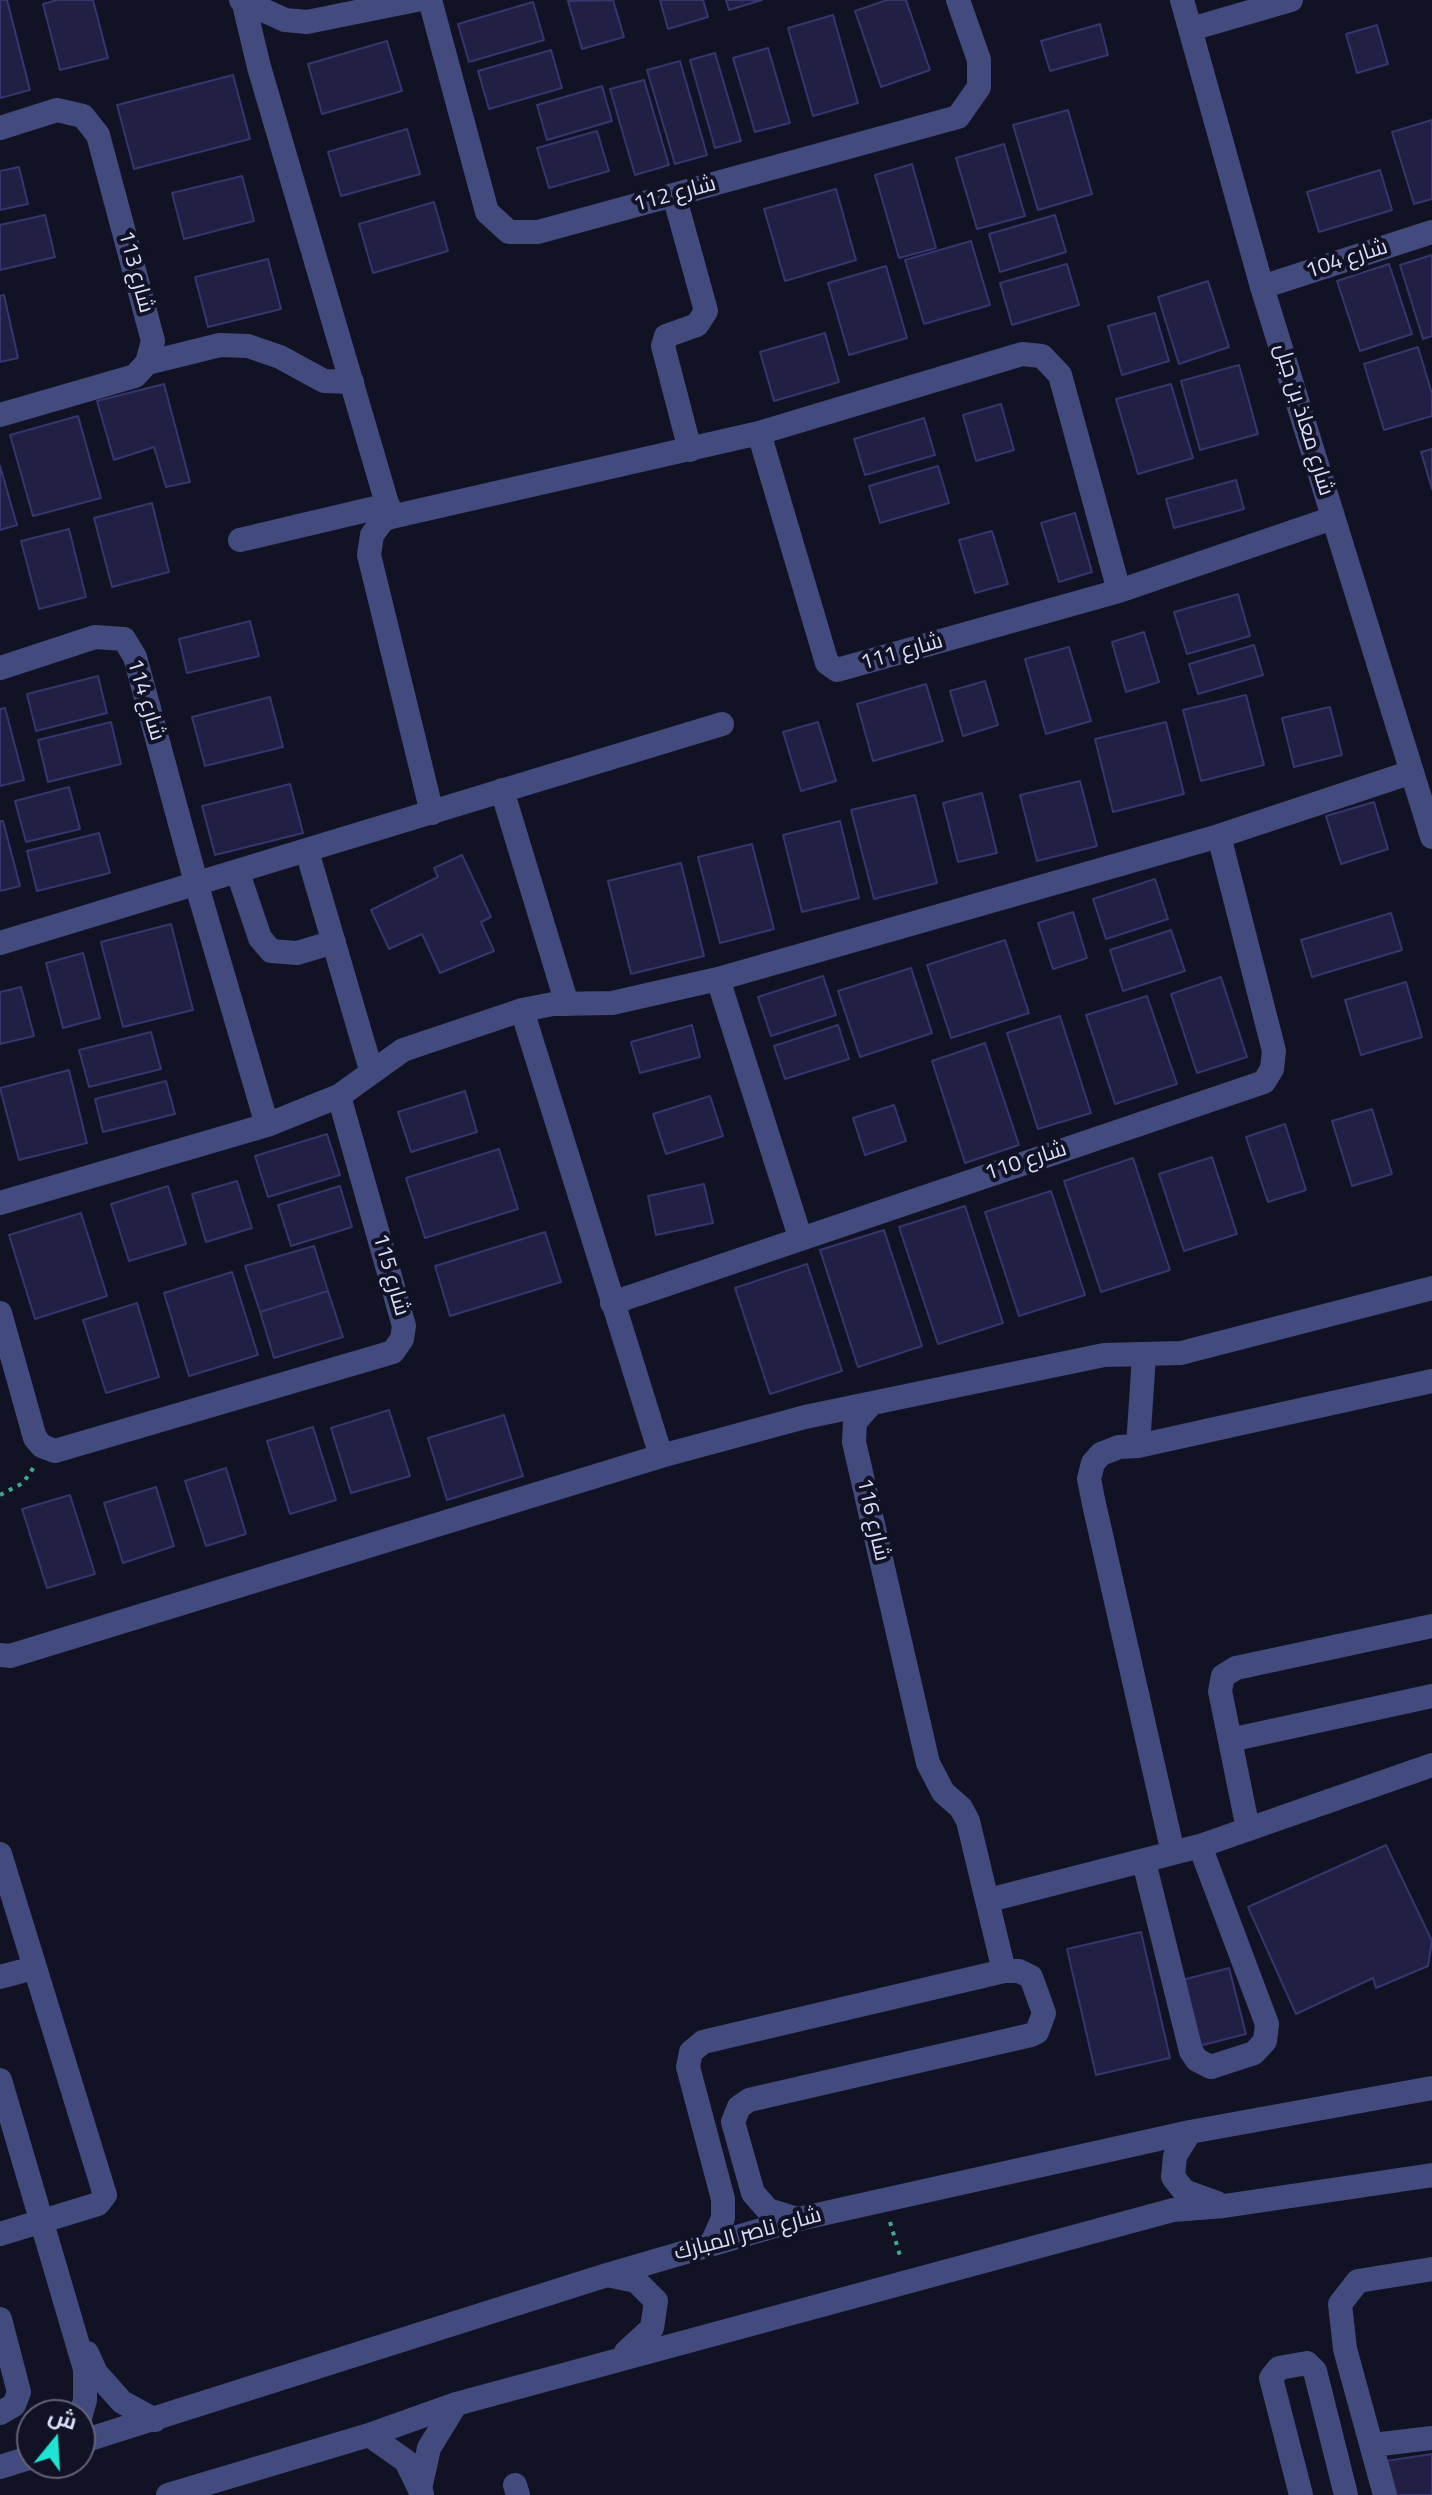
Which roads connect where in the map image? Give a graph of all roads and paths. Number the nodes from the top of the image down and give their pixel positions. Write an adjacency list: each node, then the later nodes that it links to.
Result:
1 (243, 0): 2 (street); 13 (street)
2 (416, 0)
3 (430, 0): 9 (street, شارع 112)
4 (958, 0): 9 (street, شارع 112)
5 (1182, 0): 7 (street, شارع معاذ بن جبل)
6 (1291, 0): 7 (street)
7 (1191, 29): 11 (street, شارع معاذ بن جبل)
8 (0, 128): 12 (street, شارع 113)
9 (674, 195): 16 (street)
10 (1432, 232): 11 (street, شارع 104)
11 (1262, 287): 18 (street, شارع معاذ بن جبل)
12 (147, 363): 13 (street); 14 (street)
13 (352, 382): 17 (street)
14 (0, 415)
15 (759, 433): 16 (street); 20 (street); 20 (street, شارع 111)
16 (690, 450): 17 (street)
17 (390, 511): 19 (street); 25 (street)
18 (1333, 518): 20 (street, شارع 111); 23 (street, شارع معاذ بن جبل)
19 (240, 540)
20 (1119, 591)
21 (0, 668): 30 (street, شارع 114)
22 (722, 724): 24 (street)
23 (1412, 772): 26 (street); 27 (street, شارع معاذ بن جبل)
24 (502, 790): 25 (street); 34 (street)
25 (432, 813): 28 (street)
26 (1219, 836): 33 (street); 40 (street, شارع 110)
27 (1432, 837)
28 (307, 851): 29 (street); 31 (street)
29 (238, 873): 30 (street); 31 (street)
30 (197, 886): 32 (street); 38 (street, شارع 114)
31 (334, 942): 36 (street)
32 (0, 943)
33 (718, 979): 34 (street); 40 (street)
34 (567, 1004): 35 (street)
35 (522, 1010): 36 (street); 42 (street)
36 (371, 1070): 37 (street)
37 (339, 1096): 38 (street); 48 (street, شارع 115)
38 (267, 1125): 39 (street)
39 (0, 1203)
40 (800, 1237): 42 (street)
41 (1432, 1288): 44 (street)
42 (612, 1303): 49 (street)
43 (0, 1313): 48 (street)
44 (1144, 1356): 46 (street); 47 (street)
45 (1432, 1381): 47 (street)
46 (870, 1405): 49 (street); 61 (street, شارع 116)
47 (1138, 1446): 58 (street)
48 (48, 1450): 50 (path)
49 (661, 1456): 52 (street)
50 (0, 1495)
51 (1432, 1626): 54 (street)
52 (0, 1655)
53 (1432, 1696): 54 (street)
54 (1230, 1740): 56 (street)
55 (1432, 1765): 56 (street)
56 (1248, 1829): 57 (street)
57 (1200, 1846): 58 (street); 60 (street)
58 (1173, 1853): 60 (street)
59 (0, 1854): 62 (street)
60 (1144, 1862): 61 (street)
61 (989, 1900): 63 (street, شارع 116)
62 (34, 1968): 64 (street); 74 (street)
63 (1004, 1971): 67 (street); 68 (street)
64 (0, 1977)
65 (0, 2080): 74 (street)
66 (1432, 2088): 69 (street, شارع ناصر المبارك)
67 (739, 2107): 68 (street); 73 (street)
68 (698, 2112): 76 (street)
69 (1190, 2132): 71 (street, شارع ناصر المبارك); 72 (street)
70 (1432, 2175): 72 (street)
71 (883, 2200): 73 (street, شارع ناصر المبارك); 79 (path)
72 (1224, 2206): 79 (street)
73 (799, 2219): 76 (street, شارع ناصر المبارك)
74 (42, 2223): 75 (street); 80 (street)
75 (0, 2234)
76 (712, 2243): 78 (street, شارع ناصر المبارك)
77 (1432, 2269): 90 (street)
78 (607, 2275): 82 (street); 86 (street, شارع ناصر المبارك)
79 (908, 2281): 82 (street)
80 (69, 2315): 83 (street); 86 (street)
81 (0, 2319): 85 (street)
82 (614, 2359): 84 (street)
83 (85, 2399)
84 (456, 2404): 87 (street); 91 (street)
85 (0, 2413)
86 (155, 2420): 88 (street, شارع ناصر المبارك)
87 (369, 2435): 91 (street); 92 (street)
88 (96, 2437)
89 (1432, 2438): 90 (street)
90 (1373, 2445): 95 (street)
91 (421, 2492)
92 (168, 2495)
93 (1301, 2495): 94 (street)
94 (1346, 2495)
95 (1385, 2495)

